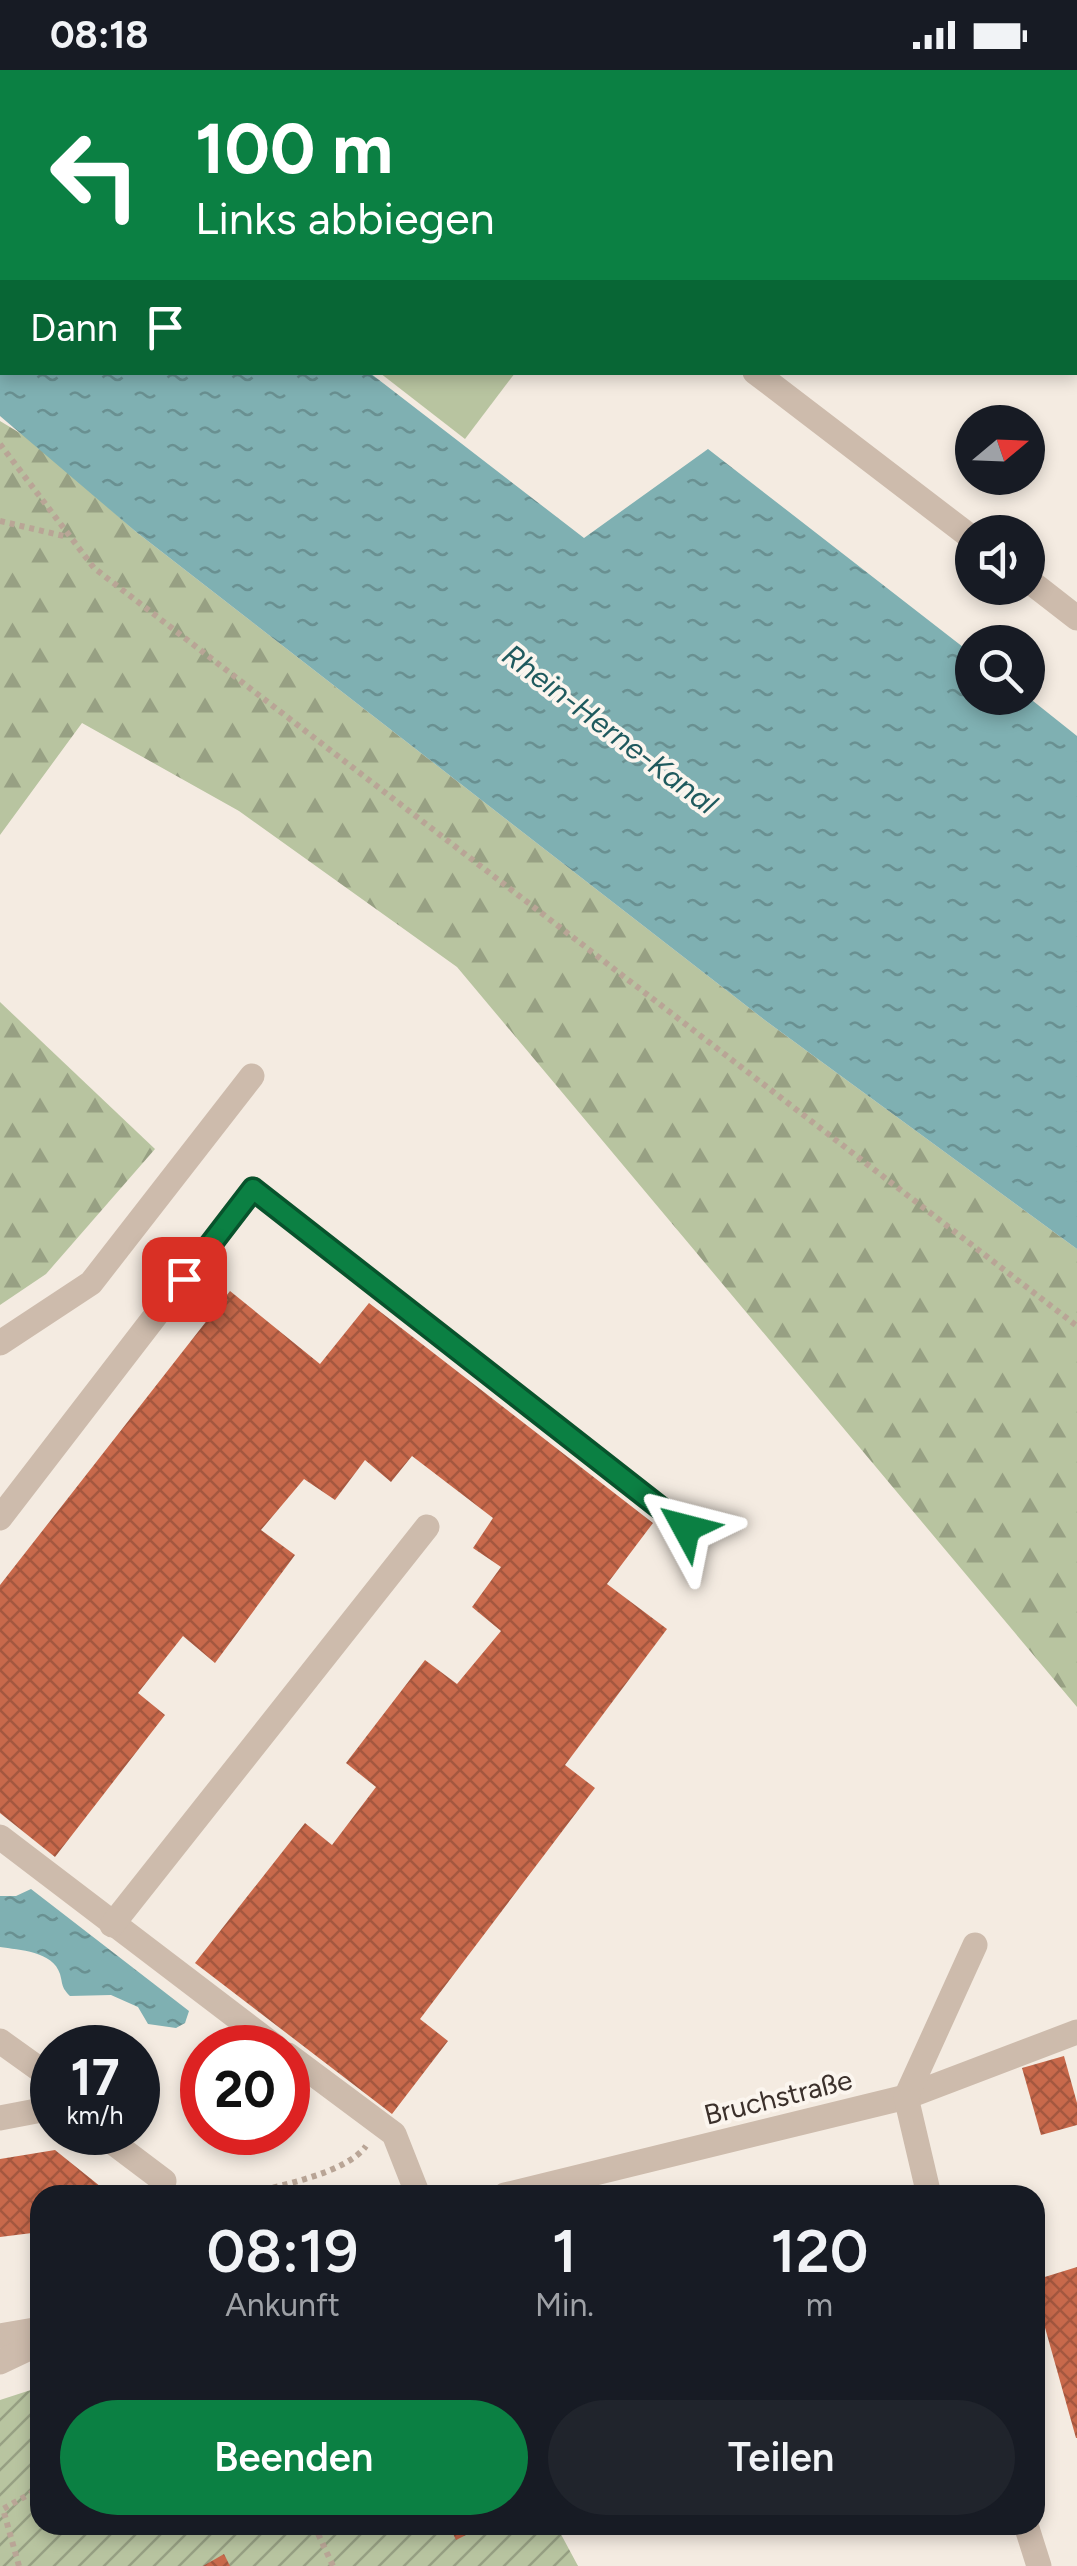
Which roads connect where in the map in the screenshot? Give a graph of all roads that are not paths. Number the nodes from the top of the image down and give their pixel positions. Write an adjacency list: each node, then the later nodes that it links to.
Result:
1 (759, 375): 2 (street)
2 (955, 525)
3 (1045, 593): 4 (street)
4 (1077, 618)
5 (252, 1076): 6 (street)
6 (0, 1343)
7 (0, 1518): 9 (street)
8 (427, 1527): 11 (street)
9 (686, 1528)
10 (0, 1837): 11 (street)
11 (112, 1925): 13 (street)
12 (975, 1945): 18 (street)
13 (246, 2025)
14 (1068, 2035): 18 (street, Bruchstraße)
15 (0, 2041): 16 (street)
16 (30, 2063)
17 (310, 2072): 23 (street)
18 (906, 2097): 24 (street, Bruchstraße); 25 (street)
19 (30, 2112): 20 (street)
20 (0, 2118)
21 (130, 2155): 22 (street)
22 (164, 2181)
23 (414, 2185)
24 (546, 2185)
25 (927, 2185)
26 (30, 2330): 27 (street)
27 (0, 2336)
28 (30, 2348): 29 (street)
29 (0, 2362)
30 (1029, 2535): 31 (street)
31 (1039, 2566)

